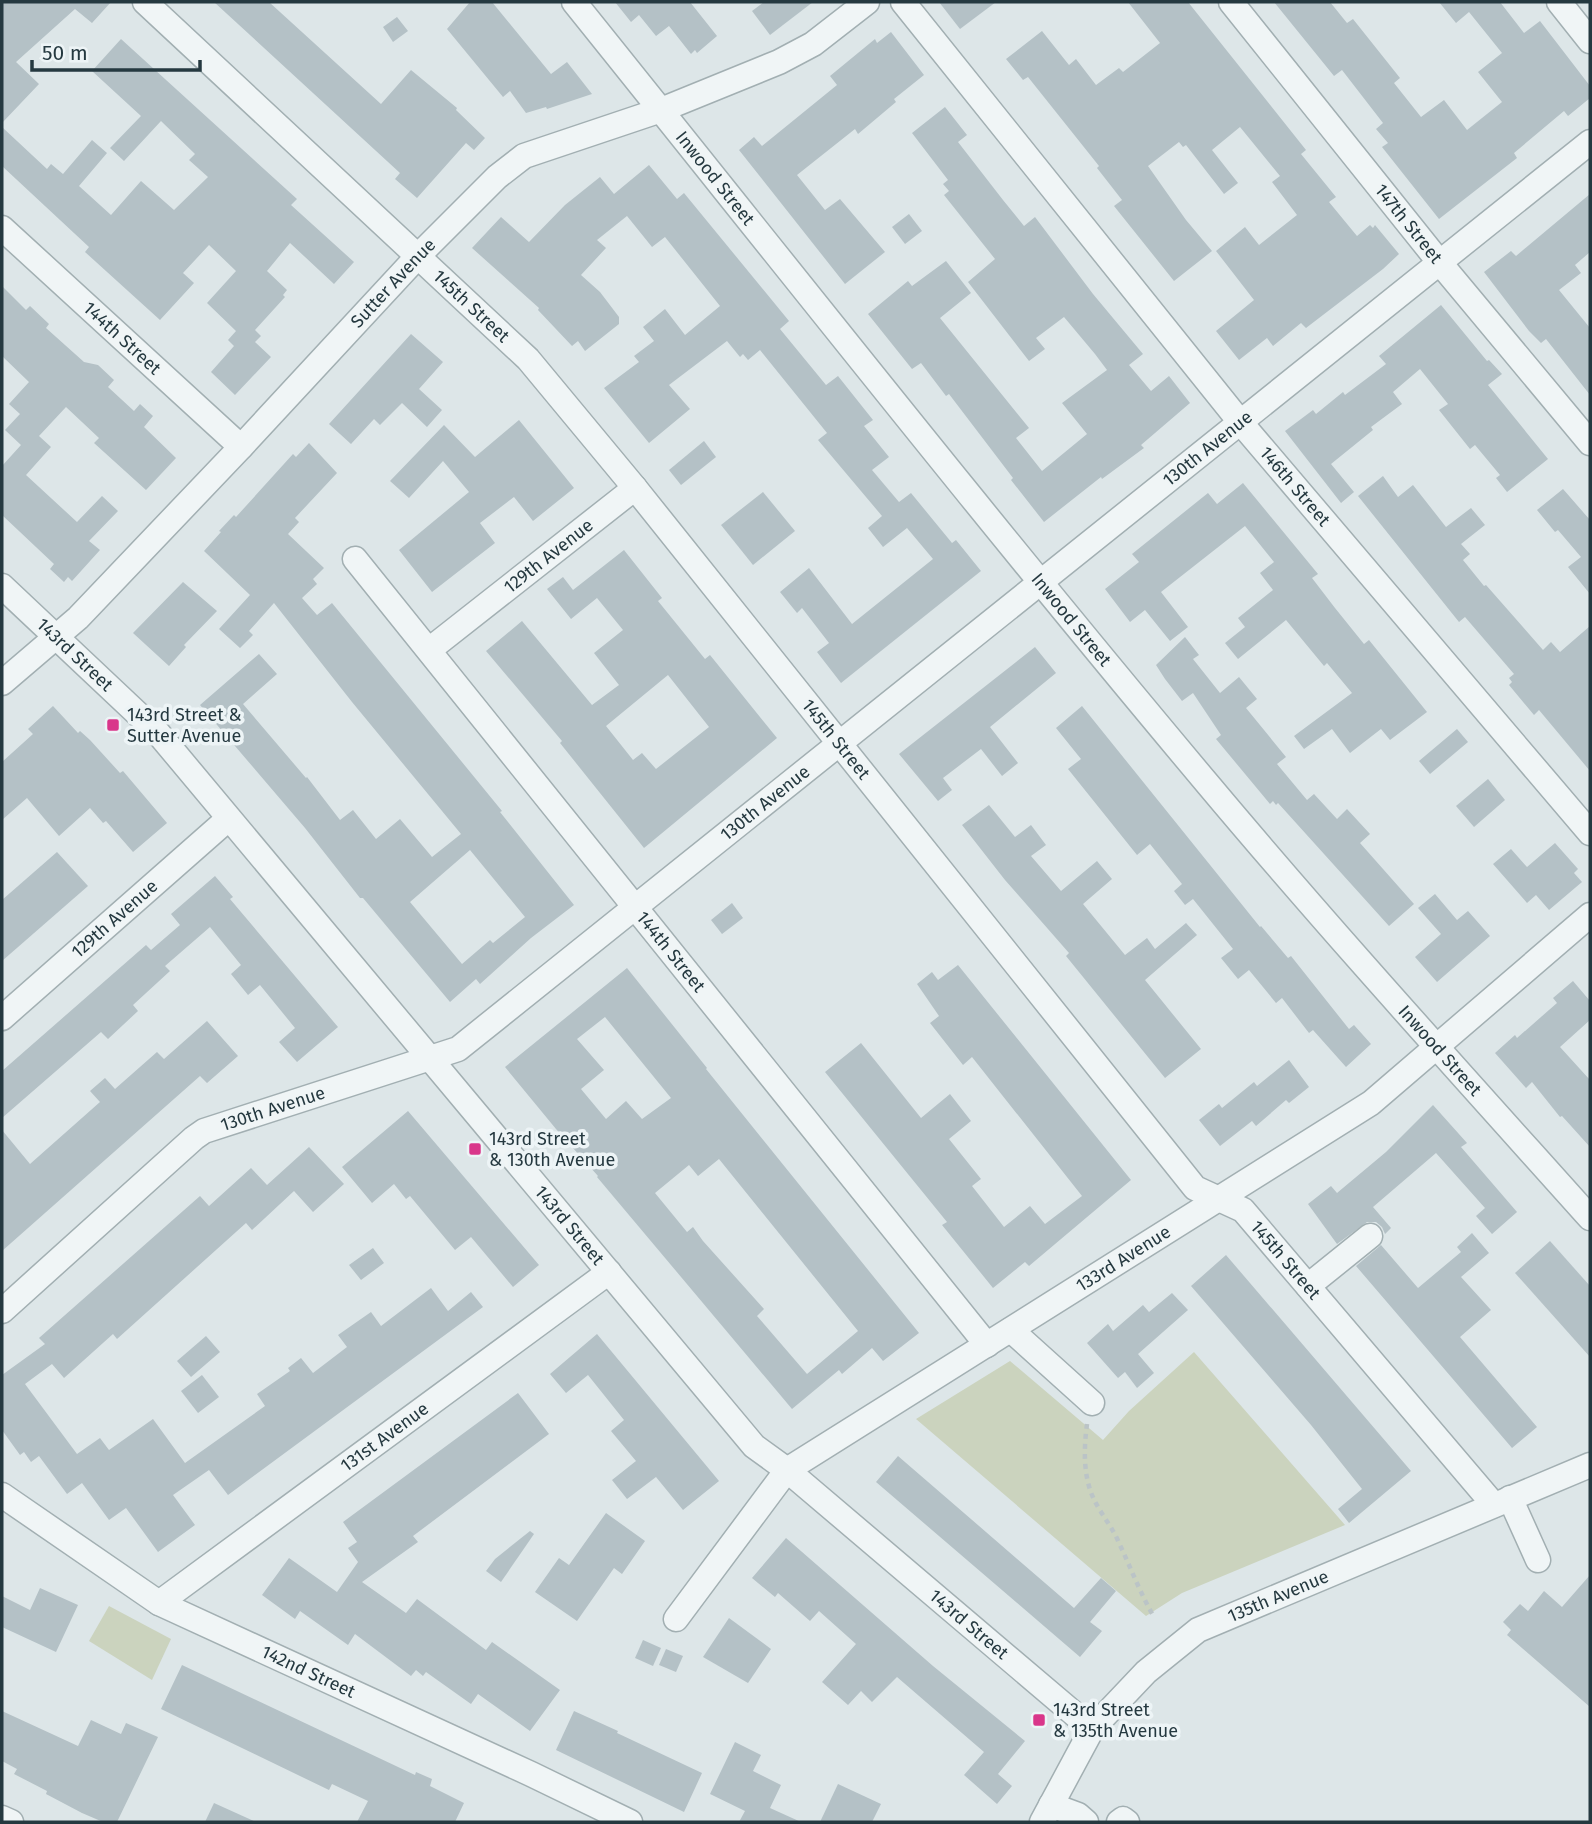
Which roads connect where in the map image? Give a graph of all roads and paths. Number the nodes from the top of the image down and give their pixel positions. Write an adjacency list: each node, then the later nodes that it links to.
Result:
1 (145, 2): 11 (street, 145th Street)
2 (573, 2): 8 (street, Inwood Street)
3 (867, 2): 8 (street, Sutter Avenue)
4 (903, 2): 13 (street, 146th Street)
5 (1231, 2): 12 (street, 147th Street)
6 (1559, 2): 7 (street)
7 (1590, 41)
8 (661, 110): 11 (street, Sutter Avenue); 18 (street, Inwood Street)
9 (1590, 142): 12 (street, 130th Avenue)
10 (2, 228): 15 (street, 144th Street)
11 (418, 256): 15 (street, Sutter Avenue); 16 (street, 145th Street)
12 (1440, 263): 13 (street, 130th Avenue); 14 (street, 147th Street)
13 (1241, 423): 18 (street, 130th Avenue); 25 (street, 146th Street)
14 (1590, 443)
15 (241, 447): 20 (street, Sutter Avenue)
16 (635, 488): 21 (street, 129th Avenue); 23 (street, 145th Street)
17 (355, 559): 21 (street, 144th Street)
18 (1042, 583): 23 (street, 130th Avenue); 29 (street, Inwood Street)
19 (2, 586): 20 (street, 143rd Street)
20 (56, 636): 22 (street, Sutter Avenue); 24 (street, 143rd Street)
21 (429, 650): 26 (street, 144th Street)
22 (2, 683)
23 (839, 745): 26 (street, 130th Avenue); 31 (street, 145th Street)
24 (228, 819): 28 (street, 129th Avenue); 30 (street, 143rd Street)
25 (1590, 833)
26 (635, 908): 30 (street, 130th Avenue); 38 (street, 144th Street)
27 (1590, 915): 29 (street, 133rd Avenue)
28 (2, 1018)
29 (1437, 1047): 31 (street, 133rd Avenue); 32 (street, Inwood Street)
30 (432, 1059): 34 (street, 143rd Street); 36 (street, 130th Avenue)
31 (1216, 1200): 35 (street, 145th Street); 37 (street, 133rd Avenue)
32 (1590, 1218)
33 (1370, 1236): 35 (street)
34 (609, 1272): 41 (street, 143rd Street); 45 (street, 131st Avenue)
35 (1308, 1286): 43 (street, 145th Street)
36 (2, 1311)
37 (1011, 1330): 38 (street, 133rd Avenue); 39 (street)
38 (987, 1345): 41 (street, 133rd Avenue)
39 (1089, 1412): 46 (path)
40 (1590, 1465): 43 (street, 135th Avenue)
41 (787, 1470): 47 (street, 133rd Avenue); 48 (street, 143rd Street)
42 (2, 1495): 45 (street, 142nd Street)
43 (1502, 1502): 44 (street, 145th Street); 48 (street, 135th Avenue)
44 (1538, 1560)
45 (159, 1603): 52 (street, 142nd Street)
46 (1154, 1617)
47 (676, 1619)
48 (1092, 1729): 49 (street, 135th Avenue)
49 (1046, 1814): 53 (street)
50 (2, 1818): 51 (street)
51 (11, 1822)
52 (630, 1822)
53 (1086, 1822)
54 (1119, 1822): 55 (street)
55 (1126, 1822)

